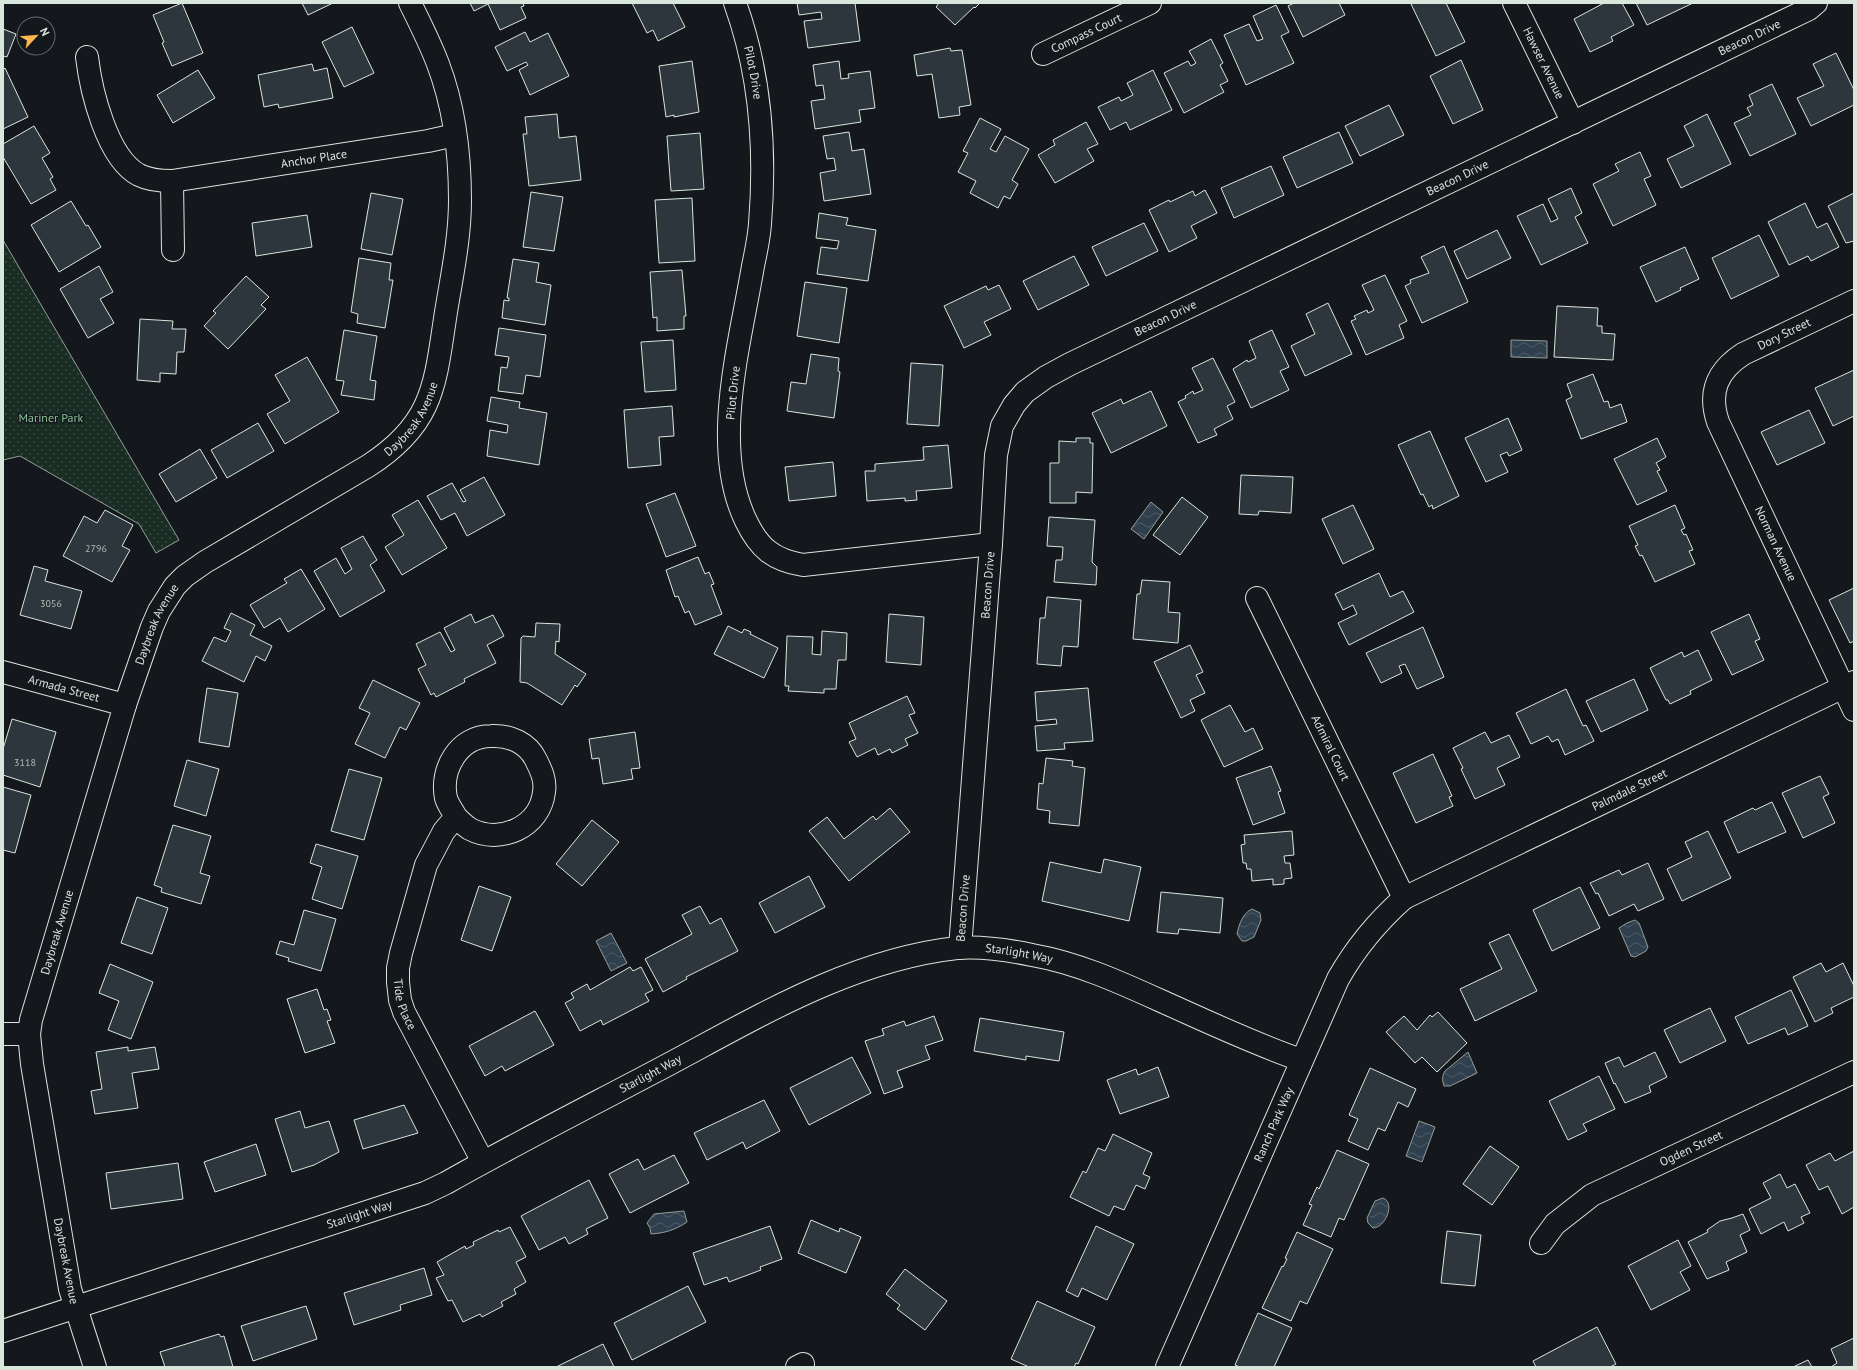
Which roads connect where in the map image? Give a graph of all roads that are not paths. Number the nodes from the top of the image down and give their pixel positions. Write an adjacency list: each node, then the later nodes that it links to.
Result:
1 (410, 3): 9 (street, Daybreak Avenue)
2 (735, 3): 14 (street, Pilot Drive)
3 (1150, 3): 6 (street, Compass Court)
4 (1514, 3): 8 (street, Hawser Avenue)
5 (1816, 3): 8 (street, Beacon Drive)
6 (1043, 54)
7 (86, 57): 10 (street, Anchor Place)
8 (1573, 123): 14 (street, Beacon Drive)
9 (455, 135): 10 (street, Anchor Place); 18 (street, Daybreak Avenue)
10 (172, 182): 11 (street)
11 (173, 250)
12 (1854, 301): 13 (street, Dory Street)
13 (1720, 375): 17 (street, Norman Avenue)
14 (991, 544): 22 (street, Beacon Drive)
15 (1257, 598): 21 (street, Admiral Court)
16 (3, 672): 18 (street, Armada Street)
17 (1849, 684): 19 (street, Norman Avenue); 21 (street, Palmdale Street)
18 (125, 705): 24 (street, Daybreak Avenue)
19 (1854, 710)
20 (456, 817): 20 (street); 27 (street, Tide Place)
21 (1404, 898): 25 (street, Ranch Park Way)
22 (960, 948): 25 (street, Starlight Way); 27 (street, Starlight Way)
23 (3, 1034): 24 (street)
24 (29, 1034): 29 (street, Daybreak Avenue)
25 (1301, 1060): 32 (street, Ranch Park Way)
26 (1854, 1072): 28 (street, Ogden Street)
27 (483, 1162): 29 (street, Starlight Way)
28 (1542, 1243)
29 (75, 1308): 30 (street, Starlight Way); 31 (street, Daybreak Avenue)
30 (3, 1331)
31 (95, 1367)
32 (1167, 1367)

